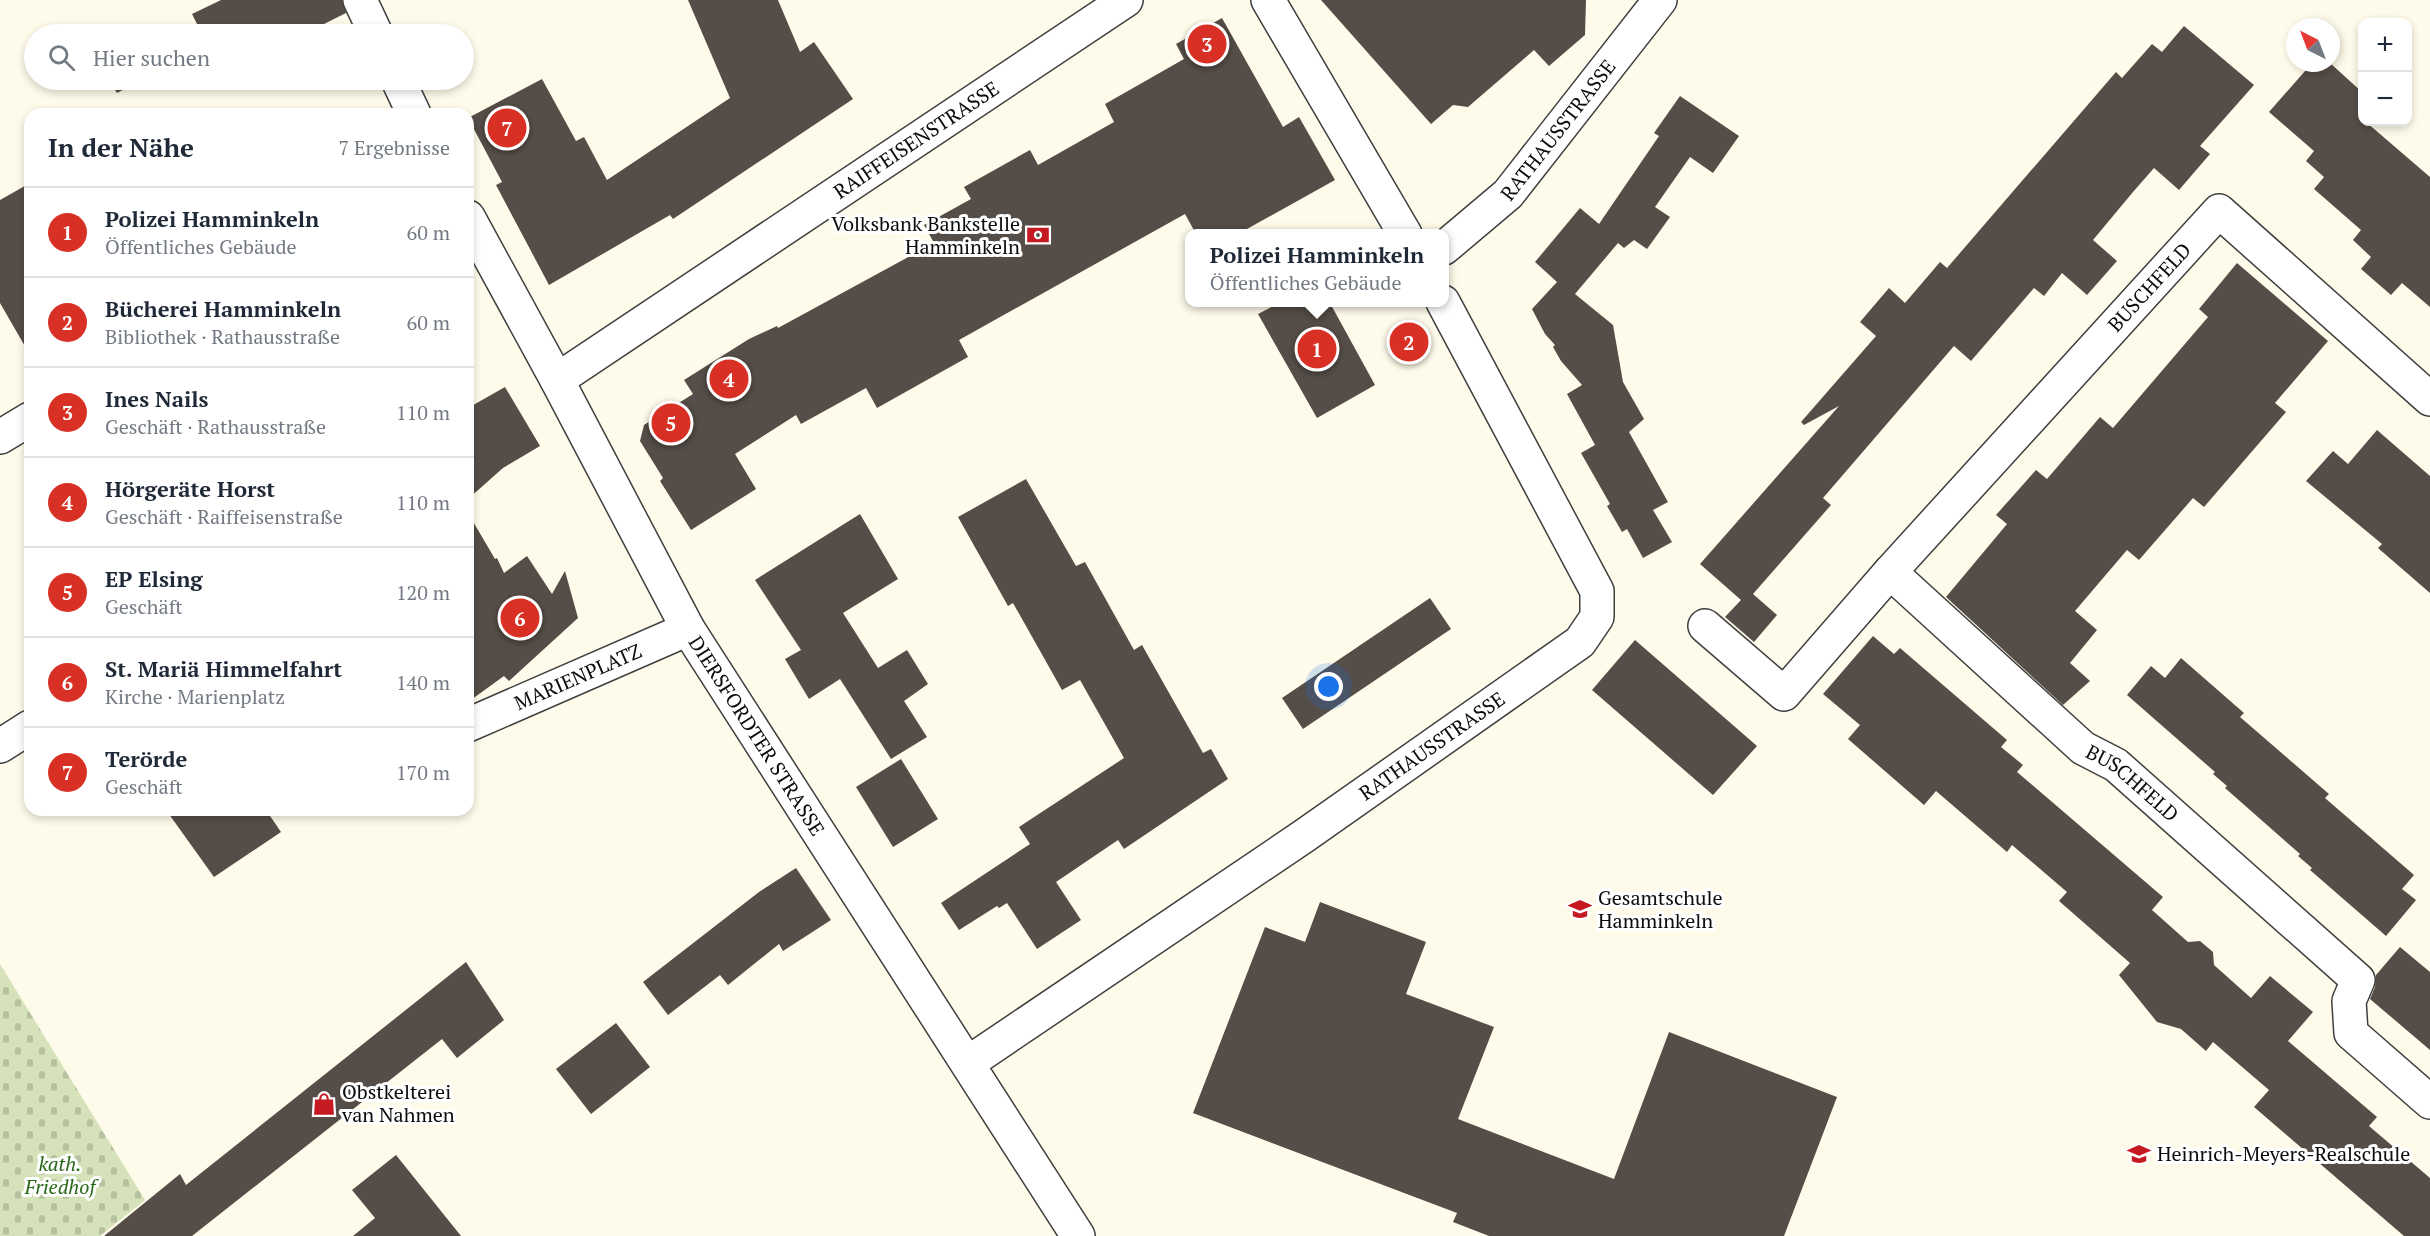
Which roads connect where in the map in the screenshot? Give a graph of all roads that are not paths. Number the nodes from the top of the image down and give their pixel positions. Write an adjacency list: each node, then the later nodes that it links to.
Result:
1 (360, 0): 5 (street)
2 (1126, 0): 12 (street, RAIFFEISENSTRASSE)
3 (1268, 0): 9 (street)
4 (1660, 0): 10 (street, RATHAUSSTRASSE)
5 (371, 24)
6 (403, 90): 7 (street)
7 (411, 108)
8 (474, 228): 12 (street, DIERSFORDTER STRASSE)
9 (1402, 229)
10 (1449, 244)
11 (1445, 307): 22 (street, RATHAUSSTRASSE)
12 (557, 380): 18 (street, DIERSFORDTER STRASSE)
13 (2430, 399): 16 (street, BUSCHFELD)
14 (24, 423): 15 (street)
15 (0, 437)
16 (1890, 572): 17 (street, BUSCHFELD); 23 (street, BUSCHFELD)
17 (1705, 626)
18 (688, 628): 19 (street, MARIENPLATZ); 22 (street, DIERSFORDTER STRASSE)
19 (474, 722)
20 (24, 731): 21 (street)
21 (0, 746)
22 (968, 1063): 24 (street, DIERSFORDTER STRASSE)
23 (2430, 1102)
24 (1078, 1236)

